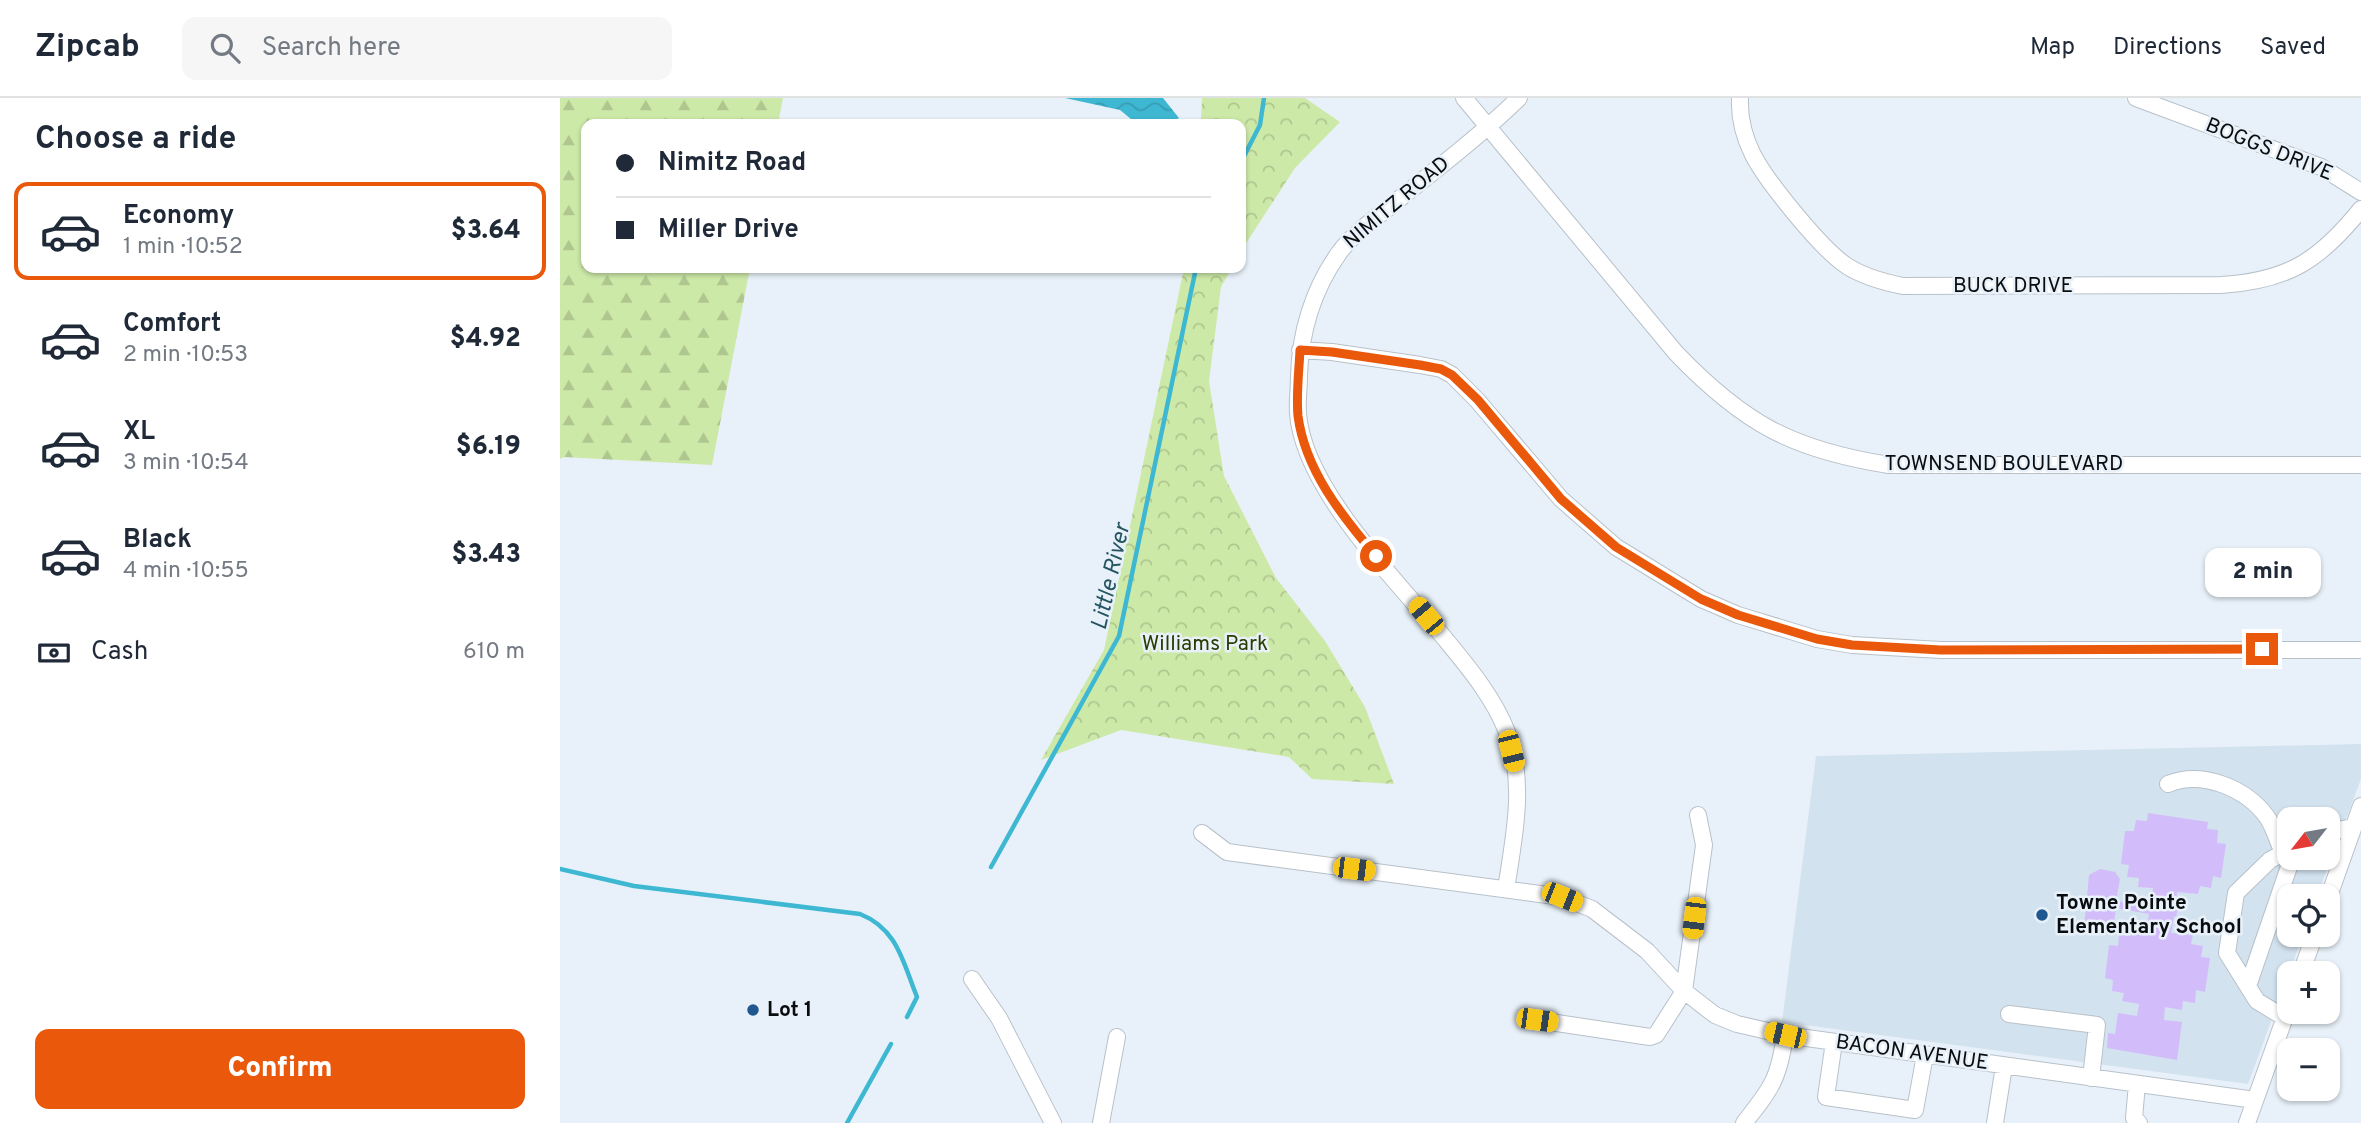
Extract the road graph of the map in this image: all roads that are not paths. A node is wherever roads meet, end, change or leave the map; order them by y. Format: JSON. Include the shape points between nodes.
{"nodes":[{"id":1,"x":1464,"y":98,"type":"edge"},
{"id":2,"x":1519,"y":98,"type":"edge"},
{"id":3,"x":1740,"y":98,"type":"edge"},
{"id":4,"x":2136,"y":98,"type":"edge"},
{"id":5,"x":1488,"y":127,"type":"junction"},
{"id":6,"x":2361,"y":192,"type":"edge"},
{"id":7,"x":2361,"y":209,"type":"edge"},
{"id":8,"x":1300,"y":350,"type":"junction"},
{"id":9,"x":2361,"y":465,"type":"edge"},
{"id":10,"x":2361,"y":650,"type":"edge"},
{"id":11,"x":2168,"y":784,"type":"dead end"},
{"id":12,"x":2361,"y":806,"type":"edge"},
{"id":13,"x":1698,"y":815,"type":"dead end"},
{"id":14,"x":2353,"y":827,"type":"junction"},
{"id":15,"x":2340,"y":830,"type":"edge"},
{"id":16,"x":1202,"y":834,"type":"dead end"},
{"id":17,"x":2277,"y":835,"type":"edge"},
{"id":18,"x":2277,"y":858,"type":"edge"},
{"id":19,"x":2283,"y":870,"type":"edge"},
{"id":20,"x":2333,"y":884,"type":"edge"},
{"id":21,"x":1506,"y":889,"type":"junction"},
{"id":22,"x":972,"y":978,"type":"dead end"},
{"id":23,"x":2248,"y":986,"type":"junction"},
{"id":24,"x":1684,"y":991,"type":"junction"},
{"id":25,"x":2277,"y":1008,"type":"edge"},
{"id":26,"x":2009,"y":1014,"type":"dead end"},
{"id":27,"x":1537,"y":1020,"type":"dead end"},
{"id":28,"x":2283,"y":1024,"type":"edge"},
{"id":29,"x":1785,"y":1035,"type":"junction"},
{"id":30,"x":1117,"y":1037,"type":"dead end"},
{"id":31,"x":1834,"y":1042,"type":"junction"},
{"id":32,"x":1925,"y":1055,"type":"junction"},
{"id":33,"x":2004,"y":1066,"type":"junction"},
{"id":34,"x":2091,"y":1077,"type":"junction"},
{"id":35,"x":2137,"y":1084,"type":"junction"},
{"id":36,"x":2255,"y":1100,"type":"junction"},
{"id":37,"x":1053,"y":1123,"type":"edge"},
{"id":38,"x":1101,"y":1123,"type":"edge"},
{"id":39,"x":1744,"y":1123,"type":"edge"},
{"id":40,"x":1995,"y":1123,"type":"edge"},
{"id":41,"x":2139,"y":1123,"type":"edge"},
{"id":42,"x":2247,"y":1123,"type":"edge"}],
"edges":[{"from":1,"to":5,"type":"street","name":"TOWNSEND BOULEVARD"},
{"from":2,"to":5,"type":"street","name":"NIMITZ ROAD"},
{"from":3,"to":7,"type":"street","name":"BUCK DRIVE","via":[[1741,119],[1754,156],[1820,242],[1864,275],[1903,286],[2259,281],[2295,269],[2319,254]]},
{"from":4,"to":6,"type":"street","name":"BOGGS DRIVE","via":[[2320,167]]},
{"from":5,"to":8,"type":"street","name":"NIMITZ ROAD","via":[[1340,251],[1315,293]]},
{"from":5,"to":9,"type":"street","name":"TOWNSEND BOULEVARD","via":[[1705,384],[1741,413],[1817,450],[1889,465]]},
{"from":8,"to":10,"type":"street","via":[[1420,365],[1452,375],[1561,499],[1616,547],[1701,599],[1817,639],[1941,650]]},
{"from":8,"to":21,"type":"street","name":"NIMITZ ROAD","via":[[1298,415],[1327,493],[1476,676],[1507,732],[1518,805]]},
{"from":11,"to":17,"type":"street","via":[[2181,779],[2215,781],[2241,792],[2267,817]]},
{"from":12,"to":14,"type":"street"},
{"from":13,"to":24,"type":"street","via":[[1704,845]]},
{"from":14,"to":15,"type":"street"},
{"from":14,"to":20,"type":"street"},
{"from":16,"to":21,"type":"street","name":"BACON AVENUE","via":[[1227,852]]},
{"from":18,"to":23,"type":"street","via":[[2236,892],[2227,953]]},
{"from":19,"to":23,"type":"street"},
{"from":21,"to":24,"type":"street","name":"BACON AVENUE","via":[[1562,897],[1592,909],[1647,951]]},
{"from":22,"to":37,"type":"street","via":[[999,1018]]},
{"from":23,"to":25,"type":"street","via":[[2257,1001]]},
{"from":24,"to":27,"type":"street","via":[[1656,1035],[1650,1037]]},
{"from":24,"to":29,"type":"street","name":"BACON AVENUE","via":[[1715,1015]]},
{"from":26,"to":34,"type":"street","via":[[2097,1025]]},
{"from":28,"to":36,"type":"street"},
{"from":29,"to":31,"type":"street","name":"BACON AVENUE"},
{"from":29,"to":39,"type":"street","via":[[1773,1085]]},
{"from":30,"to":38,"type":"street"},
{"from":31,"to":32,"type":"street","name":"BACON AVENUE"},
{"from":31,"to":32,"type":"street","via":[[1826,1097],[1916,1110]]},
{"from":32,"to":33,"type":"street","name":"BACON AVENUE"},
{"from":33,"to":34,"type":"street","name":"BACON AVENUE"},
{"from":33,"to":40,"type":"street"},
{"from":34,"to":35,"type":"street","name":"BACON AVENUE"},
{"from":35,"to":36,"type":"street","name":"BACON AVENUE"},
{"from":35,"to":41,"type":"street","via":[[2134,1118]]},
{"from":36,"to":42,"type":"street"}]}
